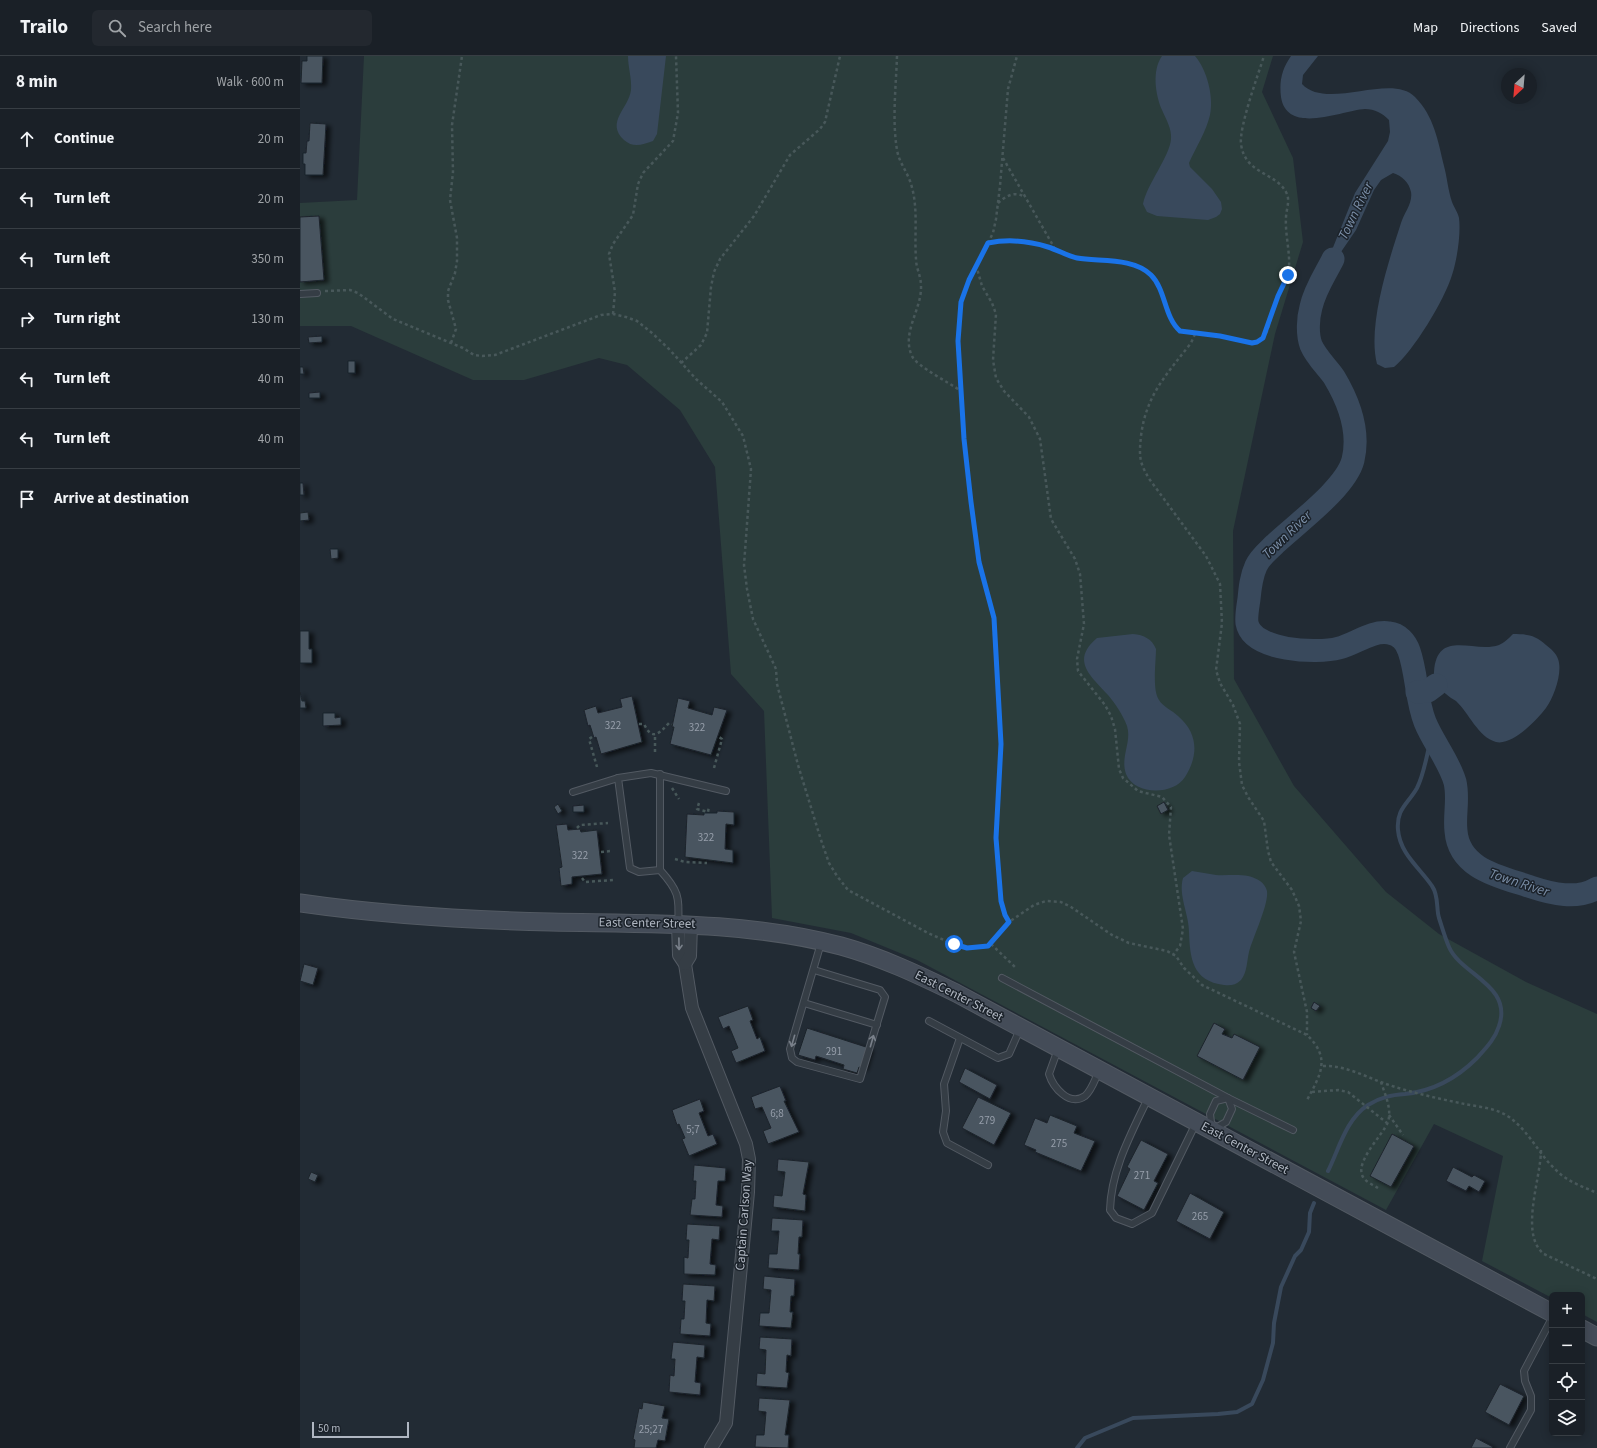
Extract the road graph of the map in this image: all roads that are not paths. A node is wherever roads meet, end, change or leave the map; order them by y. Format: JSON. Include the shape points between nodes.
{"nodes":[{"id":1,"x":317,"y":292,"type":"road end"},
{"id":2,"x":300,"y":294,"type":"edge"},
{"id":3,"x":660,"y":774,"type":"junction"},
{"id":4,"x":618,"y":778,"type":"junction"},
{"id":5,"x":573,"y":792,"type":"dead end"},
{"id":6,"x":726,"y":792,"type":"dead end"},
{"id":7,"x":660,"y":870,"type":"junction"},
{"id":8,"x":300,"y":903,"type":"edge"},
{"id":9,"x":685,"y":924,"type":"junction"},
{"id":10,"x":822,"y":942,"type":"junction"},
{"id":11,"x":814,"y":970,"type":"junction"},
{"id":12,"x":1002,"y":978,"type":"dead end"},
{"id":13,"x":804,"y":1003,"type":"junction"},
{"id":14,"x":929,"y":1021,"type":"dead end"},
{"id":15,"x":877,"y":1025,"type":"junction"},
{"id":16,"x":1021,"y":1027,"type":"junction"},
{"id":17,"x":960,"y":1038,"type":"junction"},
{"id":18,"x":1059,"y":1048,"type":"junction"},
{"id":19,"x":1099,"y":1069,"type":"junction"},
{"id":20,"x":1149,"y":1096,"type":"junction"},
{"id":21,"x":1228,"y":1098,"type":"junction"},
{"id":22,"x":1196,"y":1122,"type":"junction"},
{"id":23,"x":1212,"y":1130,"type":"junction"},
{"id":24,"x":1293,"y":1130,"type":"dead end"},
{"id":25,"x":988,"y":1165,"type":"dead end"},
{"id":26,"x":1549,"y":1311,"type":"edge"},
{"id":27,"x":1549,"y":1324,"type":"edge"},
{"id":28,"x":1585,"y":1331,"type":"edge"},
{"id":29,"x":1597,"y":1338,"type":"edge"},
{"id":30,"x":712,"y":1448,"type":"edge"},
{"id":31,"x":1510,"y":1448,"type":"edge"}],
"edges":[{"from":1,"to":2,"type":"lane"},
{"from":3,"to":4,"type":"lane","via":[[643,773]]},
{"from":3,"to":6,"type":"lane"},
{"from":3,"to":7,"type":"lane"},
{"from":4,"to":5,"type":"lane"},
{"from":4,"to":7,"type":"lane","via":[[630,868],[638,872]]},
{"from":7,"to":9,"type":"lane","via":[[678,896]]},
{"from":8,"to":9,"type":"main road","name":"East Center Street","via":[[383,913],[484,920]]},
{"from":9,"to":10,"type":"main road","name":"East Center Street","via":[[747,929]]},
{"from":9,"to":30,"type":"street","name":"Captain Carlson Way","via":[[690,956],[684,964],[692,1008],[746,1144],[749,1159],[726,1422]]},
{"from":10,"to":11,"type":"lane"},
{"from":10,"to":16,"type":"main road","name":"East Center Street","via":[[871,955],[931,980]]},
{"from":11,"to":13,"type":"lane"},
{"from":11,"to":15,"type":"lane","via":[[880,990],[885,997]]},
{"from":12,"to":21,"type":"lane"},
{"from":13,"to":15,"type":"lane"},
{"from":13,"to":15,"type":"lane","one_way":true,"via":[[790,1049],[792,1058],[803,1064],[860,1079]]},
{"from":14,"to":17,"type":"lane"},
{"from":16,"to":17,"type":"lane","via":[[1009,1054],[998,1058]]},
{"from":16,"to":18,"type":"main road","name":"East Center Street"},
{"from":17,"to":25,"type":"lane","via":[[944,1084],[946,1111],[943,1132],[947,1143]]},
{"from":18,"to":19,"type":"main road","name":"East Center Street"},
{"from":18,"to":19,"type":"lane","via":[[1049,1074],[1052,1084],[1059,1093],[1074,1098],[1084,1097],[1091,1089]]},
{"from":19,"to":20,"type":"main road","name":"East Center Street"},
{"from":20,"to":22,"type":"main road","name":"East Center Street"},
{"from":20,"to":22,"type":"lane","via":[[1122,1152],[1110,1194],[1110,1210],[1116,1218],[1132,1224],[1152,1213]]},
{"from":21,"to":23,"type":"lane","via":[[1232,1109],[1226,1122]]},
{"from":21,"to":23,"type":"lane","via":[[1216,1101],[1210,1114]]},
{"from":21,"to":24,"type":"lane"},
{"from":22,"to":23,"type":"main road","name":"East Center Street"},
{"from":23,"to":26,"type":"main road","name":"East Center Street"},
{"from":27,"to":31,"type":"lane","via":[[1524,1371],[1532,1410]]},
{"from":28,"to":29,"type":"main road"}]}
